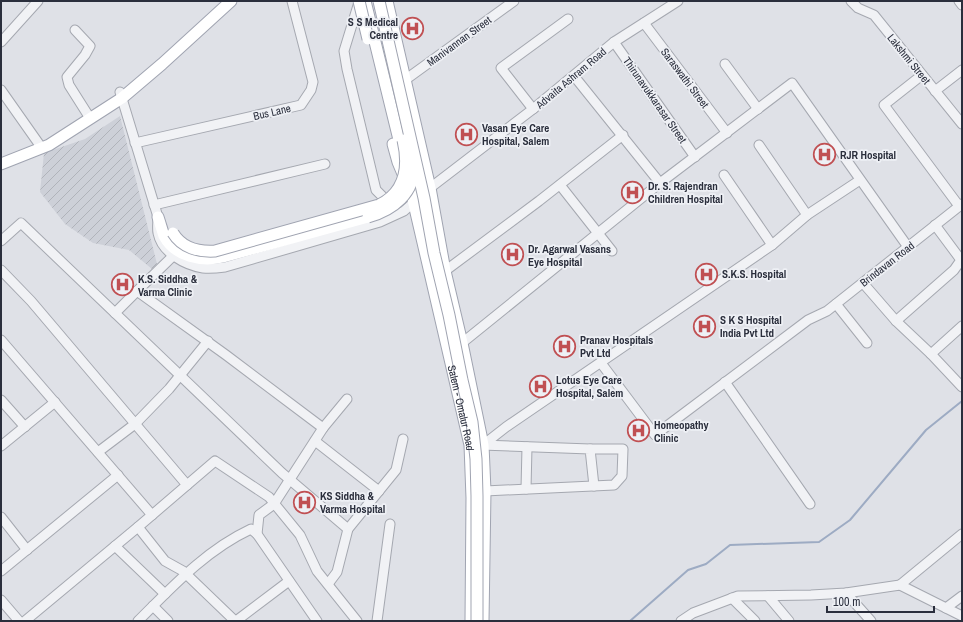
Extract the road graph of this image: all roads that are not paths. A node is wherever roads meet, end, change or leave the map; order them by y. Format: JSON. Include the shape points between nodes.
{"nodes":[{"id":1,"x":38,"y":1,"type":"edge"},
{"id":2,"x":220,"y":1,"type":"edge"},
{"id":3,"x":231,"y":1,"type":"edge"},
{"id":4,"x":292,"y":1,"type":"edge"},
{"id":5,"x":359,"y":1,"type":"edge"},
{"id":6,"x":364,"y":1,"type":"edge"},
{"id":7,"x":371,"y":1,"type":"edge"},
{"id":8,"x":379,"y":1,"type":"edge"},
{"id":9,"x":387,"y":1,"type":"edge"},
{"id":10,"x":514,"y":1,"type":"edge"},
{"id":11,"x":678,"y":1,"type":"edge"},
{"id":12,"x":851,"y":1,"type":"edge"},
{"id":13,"x":959,"y":1,"type":"edge"},
{"id":14,"x":962,"y":5,"type":"edge"},
{"id":15,"x":568,"y":20,"type":"dead end"},
{"id":16,"x":644,"y":23,"type":"junction"},
{"id":17,"x":75,"y":30,"type":"dead end"},
{"id":18,"x":2,"y":37,"type":"edge"},
{"id":19,"x":614,"y":42,"type":"junction"},
{"id":20,"x":725,"y":64,"type":"dead end"},
{"id":21,"x":962,"y":70,"type":"edge"},
{"id":22,"x":922,"y":75,"type":"junction"},
{"id":23,"x":574,"y":76,"type":"junction"},
{"id":24,"x":405,"y":80,"type":"junction"},
{"id":25,"x":1,"y":90,"type":"edge"},
{"id":26,"x":935,"y":91,"type":"junction"},
{"id":27,"x":121,"y":95,"type":"junction"},
{"id":28,"x":533,"y":109,"type":"junction"},
{"id":29,"x":758,"y":109,"type":"junction"},
{"id":30,"x":88,"y":115,"type":"junction"},
{"id":31,"x":962,"y":124,"type":"edge"},
{"id":32,"x":726,"y":133,"type":"junction"},
{"id":33,"x":623,"y":135,"type":"junction"},
{"id":34,"x":135,"y":143,"type":"junction"},
{"id":35,"x":39,"y":144,"type":"junction"},
{"id":36,"x":759,"y":145,"type":"dead end"},
{"id":37,"x":413,"y":152,"type":"junction"},
{"id":38,"x":695,"y":157,"type":"junction"},
{"id":39,"x":1,"y":158,"type":"edge"},
{"id":40,"x":1,"y":164,"type":"edge"},
{"id":41,"x":325,"y":164,"type":"dead end"},
{"id":42,"x":724,"y":174,"type":"dead end"},
{"id":43,"x":860,"y":180,"type":"junction"},
{"id":44,"x":660,"y":183,"type":"junction"},
{"id":45,"x":560,"y":185,"type":"junction"},
{"id":46,"x":430,"y":188,"type":"junction"},
{"id":47,"x":154,"y":205,"type":"junction"},
{"id":48,"x":415,"y":205,"type":"junction"},
{"id":49,"x":961,"y":205,"type":"edge"},
{"id":50,"x":404,"y":211,"type":"junction"},
{"id":51,"x":808,"y":215,"type":"junction"},
{"id":52,"x":158,"y":218,"type":"junction"},
{"id":53,"x":935,"y":225,"type":"junction"},
{"id":54,"x":598,"y":234,"type":"junction"},
{"id":55,"x":169,"y":235,"type":"junction"},
{"id":56,"x":1,"y":241,"type":"edge"},
{"id":57,"x":772,"y":245,"type":"junction"},
{"id":58,"x":908,"y":247,"type":"junction"},
{"id":59,"x":612,"y":251,"type":"dead end"},
{"id":60,"x":173,"y":256,"type":"junction"},
{"id":61,"x":1,"y":270,"type":"edge"},
{"id":62,"x":445,"y":271,"type":"junction"},
{"id":63,"x":863,"y":283,"type":"junction"},
{"id":64,"x":137,"y":291,"type":"junction"},
{"id":65,"x":836,"y":304,"type":"junction"},
{"id":66,"x":115,"y":313,"type":"junction"},
{"id":67,"x":896,"y":321,"type":"junction"},
{"id":68,"x":962,"y":326,"type":"edge"},
{"id":69,"x":1,"y":340,"type":"edge"},
{"id":70,"x":208,"y":341,"type":"junction"},
{"id":71,"x":462,"y":342,"type":"junction"},
{"id":72,"x":867,"y":343,"type":"dead end"},
{"id":73,"x":931,"y":354,"type":"junction"},
{"id":74,"x":601,"y":363,"type":"junction"},
{"id":75,"x":180,"y":375,"type":"junction"},
{"id":76,"x":725,"y":382,"type":"junction"},
{"id":77,"x":962,"y":387,"type":"edge"},
{"id":78,"x":347,"y":399,"type":"dead end"},
{"id":79,"x":1,"y":400,"type":"edge"},
{"id":80,"x":55,"y":402,"type":"junction"},
{"id":81,"x":135,"y":424,"type":"junction"},
{"id":82,"x":25,"y":427,"type":"junction"},
{"id":83,"x":323,"y":428,"type":"junction"},
{"id":84,"x":403,"y":438,"type":"dead end"},
{"id":85,"x":315,"y":441,"type":"junction"},
{"id":86,"x":470,"y":445,"type":"junction"},
{"id":87,"x":482,"y":445,"type":"junction"},
{"id":88,"x":1,"y":446,"type":"edge"},
{"id":89,"x":527,"y":448,"type":"junction"},
{"id":90,"x":590,"y":449,"type":"junction"},
{"id":91,"x":98,"y":452,"type":"junction"},
{"id":92,"x":118,"y":475,"type":"junction"},
{"id":93,"x":290,"y":480,"type":"junction"},
{"id":94,"x":187,"y":485,"type":"junction"},
{"id":95,"x":594,"y":486,"type":"junction"},
{"id":96,"x":526,"y":489,"type":"junction"},
{"id":97,"x":379,"y":491,"type":"junction"},
{"id":98,"x":485,"y":491,"type":"junction"},
{"id":99,"x":274,"y":504,"type":"junction"},
{"id":100,"x":810,"y":504,"type":"dead end"},
{"id":101,"x":152,"y":515,"type":"junction"},
{"id":102,"x":1,"y":517,"type":"edge"},
{"id":103,"x":390,"y":524,"type":"dead end"},
{"id":104,"x":138,"y":527,"type":"junction"},
{"id":105,"x":348,"y":530,"type":"junction"},
{"id":106,"x":257,"y":534,"type":"junction"},
{"id":107,"x":962,"y":534,"type":"edge"},
{"id":108,"x":115,"y":546,"type":"junction"},
{"id":109,"x":27,"y":550,"type":"junction"},
{"id":110,"x":1,"y":571,"type":"edge"},
{"id":111,"x":186,"y":573,"type":"junction"},
{"id":112,"x":289,"y":581,"type":"junction"},
{"id":113,"x":328,"y":584,"type":"junction"},
{"id":114,"x":900,"y":585,"type":"junction"},
{"id":115,"x":165,"y":594,"type":"junction"},
{"id":116,"x":846,"y":594,"type":"junction"},
{"id":117,"x":768,"y":596,"type":"junction"},
{"id":118,"x":962,"y":596,"type":"edge"},
{"id":119,"x":732,"y":598,"type":"junction"},
{"id":120,"x":1,"y":600,"type":"edge"},
{"id":121,"x":153,"y":606,"type":"junction"},
{"id":122,"x":946,"y":608,"type":"junction"},
{"id":123,"x":962,"y":616,"type":"edge"},
{"id":124,"x":353,"y":619,"type":"edge"},
{"id":125,"x":19,"y":621,"type":"edge"},
{"id":126,"x":24,"y":621,"type":"edge"},
{"id":127,"x":138,"y":621,"type":"edge"},
{"id":128,"x":168,"y":621,"type":"edge"},
{"id":129,"x":236,"y":621,"type":"edge"},
{"id":130,"x":317,"y":621,"type":"edge"},
{"id":131,"x":377,"y":621,"type":"edge"},
{"id":132,"x":470,"y":621,"type":"edge"},
{"id":133,"x":477,"y":621,"type":"edge"},
{"id":134,"x":483,"y":621,"type":"edge"},
{"id":135,"x":680,"y":621,"type":"edge"},
{"id":136,"x":755,"y":621,"type":"edge"},
{"id":137,"x":789,"y":621,"type":"edge"},
{"id":138,"x":871,"y":621,"type":"edge"}],
"edges":[{"from":1,"to":18,"type":"street"},
{"from":2,"to":27,"type":"main road","via":[[182,40]]},
{"from":3,"to":27,"type":"main road","via":[[162,64]]},
{"from":4,"to":34,"type":"street","name":"Bus Lane","via":[[313,82],[301,105]]},
{"from":5,"to":48,"type":"main road","bridge":true,"via":[[398,162]]},
{"from":5,"to":50,"type":"street","via":[[344,51],[347,69],[376,190],[390,205]]},
{"from":6,"to":48,"type":"main road"},
{"from":7,"to":55,"type":"main road","bridge":true,"via":[[406,154],[405,172],[397,192],[384,203],[370,209],[215,251],[193,249]]},
{"from":8,"to":37,"type":"main road","bridge":true},
{"from":9,"to":24,"type":"main road"},
{"from":10,"to":24,"type":"street","name":"Manivannan Street"},
{"from":11,"to":16,"type":"street","name":"Advaita Ashram Road"},
{"from":12,"to":22,"type":"street","name":"Lakshmi Street","via":[[858,8],[874,15]]},
{"from":13,"to":14,"type":"street"},
{"from":15,"to":28,"type":"street","via":[[501,68]]},
{"from":16,"to":19,"type":"street","name":"Advaita Ashram Road"},
{"from":16,"to":32,"type":"street","name":"Saraswathi Street"},
{"from":17,"to":30,"type":"street","via":[[90,46],[67,78]]},
{"from":19,"to":23,"type":"street","name":"Advaita Ashram Road"},
{"from":19,"to":38,"type":"street","name":"Thirunavukkarasar Street"},
{"from":20,"to":29,"type":"street"},
{"from":21,"to":26,"type":"street"},
{"from":22,"to":26,"type":"street","name":"Lakshmi Street"},
{"from":22,"to":49,"type":"street","via":[[884,105]]},
{"from":23,"to":28,"type":"street","name":"Advaita Ashram Road"},
{"from":23,"to":33,"type":"street"},
{"from":24,"to":46,"type":"main road"},
{"from":25,"to":35,"type":"street"},
{"from":26,"to":31,"type":"street","name":"Lakshmi Street"},
{"from":27,"to":30,"type":"main road"},
{"from":27,"to":34,"type":"street"},
{"from":27,"to":40,"type":"main road","via":[[49,145]]},
{"from":28,"to":46,"type":"street","name":"Advaita Ashram Road"},
{"from":29,"to":32,"type":"street"},
{"from":29,"to":43,"type":"street","via":[[792,83]]},
{"from":30,"to":35,"type":"main road","via":[[57,136]]},
{"from":32,"to":38,"type":"street"},
{"from":33,"to":44,"type":"street"},
{"from":33,"to":45,"type":"street"},
{"from":34,"to":47,"type":"street"},
{"from":35,"to":39,"type":"main road"},
{"from":36,"to":51,"type":"street"},
{"from":37,"to":55,"type":"main road","bridge":true,"via":[[413,174],[407,191],[395,205],[380,214],[214,259],[200,259],[187,255],[174,247]]},
{"from":37,"to":133,"type":"main road","bridge":true,"via":[[472,422],[477,496]]},
{"from":38,"to":44,"type":"street"},
{"from":41,"to":47,"type":"street"},
{"from":42,"to":57,"type":"street"},
{"from":43,"to":51,"type":"street"},
{"from":43,"to":58,"type":"street"},
{"from":44,"to":54,"type":"street"},
{"from":45,"to":54,"type":"street"},
{"from":45,"to":62,"type":"street"},
{"from":46,"to":48,"type":"street","name":"Advaita Ashram Road"},
{"from":46,"to":62,"type":"main road"},
{"from":47,"to":52,"type":"street"},
{"from":48,"to":50,"type":"street"},
{"from":48,"to":86,"type":"main road","name":"Salem - Omalur Road"},
{"from":49,"to":53,"type":"street","name":"Brindavan Road"},
{"from":50,"to":60,"type":"street","via":[[380,222],[225,267],[205,269],[189,265]]},
{"from":51,"to":57,"type":"street"},
{"from":52,"to":55,"type":"main road","via":[[168,226]]},
{"from":52,"to":60,"type":"street","via":[[158,233],[162,245]]},
{"from":53,"to":58,"type":"street","name":"Brindavan Road"},
{"from":53,"to":67,"type":"street","via":[[961,260],[954,270]]},
{"from":54,"to":59,"type":"street"},
{"from":54,"to":71,"type":"street"},
{"from":56,"to":66,"type":"street","via":[[21,223]]},
{"from":57,"to":74,"type":"street"},
{"from":58,"to":63,"type":"street","name":"Brindavan Road"},
{"from":60,"to":64,"type":"street"},
{"from":61,"to":81,"type":"street","via":[[31,301]]},
{"from":62,"to":71,"type":"main road"},
{"from":63,"to":65,"type":"street","name":"Brindavan Road"},
{"from":63,"to":67,"type":"street"},
{"from":64,"to":66,"type":"street"},
{"from":64,"to":70,"type":"street"},
{"from":65,"to":72,"type":"street"},
{"from":65,"to":76,"type":"street","name":"Brindavan Road","via":[[808,320]]},
{"from":66,"to":75,"type":"street"},
{"from":67,"to":73,"type":"street"},
{"from":68,"to":73,"type":"street"},
{"from":69,"to":80,"type":"street"},
{"from":70,"to":75,"type":"street"},
{"from":70,"to":83,"type":"street"},
{"from":71,"to":87,"type":"main road"},
{"from":73,"to":77,"type":"street"},
{"from":74,"to":76,"type":"street","name":"Brindavan Road","via":[[655,435]]},
{"from":74,"to":87,"type":"street"},
{"from":75,"to":81,"type":"street"},
{"from":75,"to":93,"type":"street"},
{"from":76,"to":100,"type":"street"},
{"from":78,"to":83,"type":"street"},
{"from":79,"to":82,"type":"street"},
{"from":80,"to":82,"type":"street"},
{"from":80,"to":91,"type":"street"},
{"from":81,"to":91,"type":"street"},
{"from":81,"to":94,"type":"street"},
{"from":82,"to":88,"type":"street"},
{"from":83,"to":85,"type":"street"},
{"from":84,"to":97,"type":"street","via":[[396,470]]},
{"from":85,"to":93,"type":"street"},
{"from":85,"to":97,"type":"street"},
{"from":86,"to":87,"type":"street"},
{"from":86,"to":132,"type":"main road","name":"Salem - Omalur Road"},
{"from":87,"to":89,"type":"street"},
{"from":87,"to":98,"type":"main road"},
{"from":89,"to":90,"type":"street"},
{"from":89,"to":96,"type":"street"},
{"from":90,"to":95,"type":"street"},
{"from":90,"to":95,"type":"street","via":[[623,449],[622,476],[614,485]]},
{"from":91,"to":92,"type":"street"},
{"from":92,"to":101,"type":"street"},
{"from":92,"to":109,"type":"street"},
{"from":93,"to":99,"type":"street"},
{"from":93,"to":105,"type":"street"},
{"from":94,"to":99,"type":"street","via":[[215,461],[269,497]]},
{"from":94,"to":101,"type":"street"},
{"from":95,"to":96,"type":"street"},
{"from":96,"to":98,"type":"street"},
{"from":97,"to":105,"type":"street"},
{"from":98,"to":134,"type":"main road"},
{"from":99,"to":106,"type":"street","via":[[259,515]]},
{"from":99,"to":113,"type":"street","via":[[300,534],[317,571]]},
{"from":101,"to":104,"type":"street"},
{"from":102,"to":109,"type":"street"},
{"from":103,"to":131,"type":"street"},
{"from":104,"to":108,"type":"street"},
{"from":104,"to":111,"type":"street","via":[[165,561]]},
{"from":105,"to":113,"type":"street","via":[[337,572]]},
{"from":106,"to":111,"type":"street","via":[[251,530],[237,536]]},
{"from":106,"to":112,"type":"street"},
{"from":107,"to":114,"type":"street"},
{"from":108,"to":115,"type":"street"},
{"from":108,"to":126,"type":"street"},
{"from":109,"to":110,"type":"street"},
{"from":111,"to":115,"type":"street"},
{"from":111,"to":129,"type":"street"},
{"from":112,"to":129,"type":"street"},
{"from":112,"to":130,"type":"street"},
{"from":113,"to":124,"type":"street"},
{"from":114,"to":116,"type":"street"},
{"from":114,"to":122,"type":"street"},
{"from":115,"to":121,"type":"street"},
{"from":116,"to":117,"type":"street"},
{"from":116,"to":138,"type":"street"},
{"from":117,"to":119,"type":"street"},
{"from":117,"to":137,"type":"street"},
{"from":118,"to":122,"type":"street"},
{"from":119,"to":135,"type":"street","via":[[692,613]]},
{"from":119,"to":136,"type":"street"},
{"from":120,"to":125,"type":"street"},
{"from":121,"to":127,"type":"street"},
{"from":121,"to":128,"type":"street"},
{"from":122,"to":123,"type":"street"}]}
